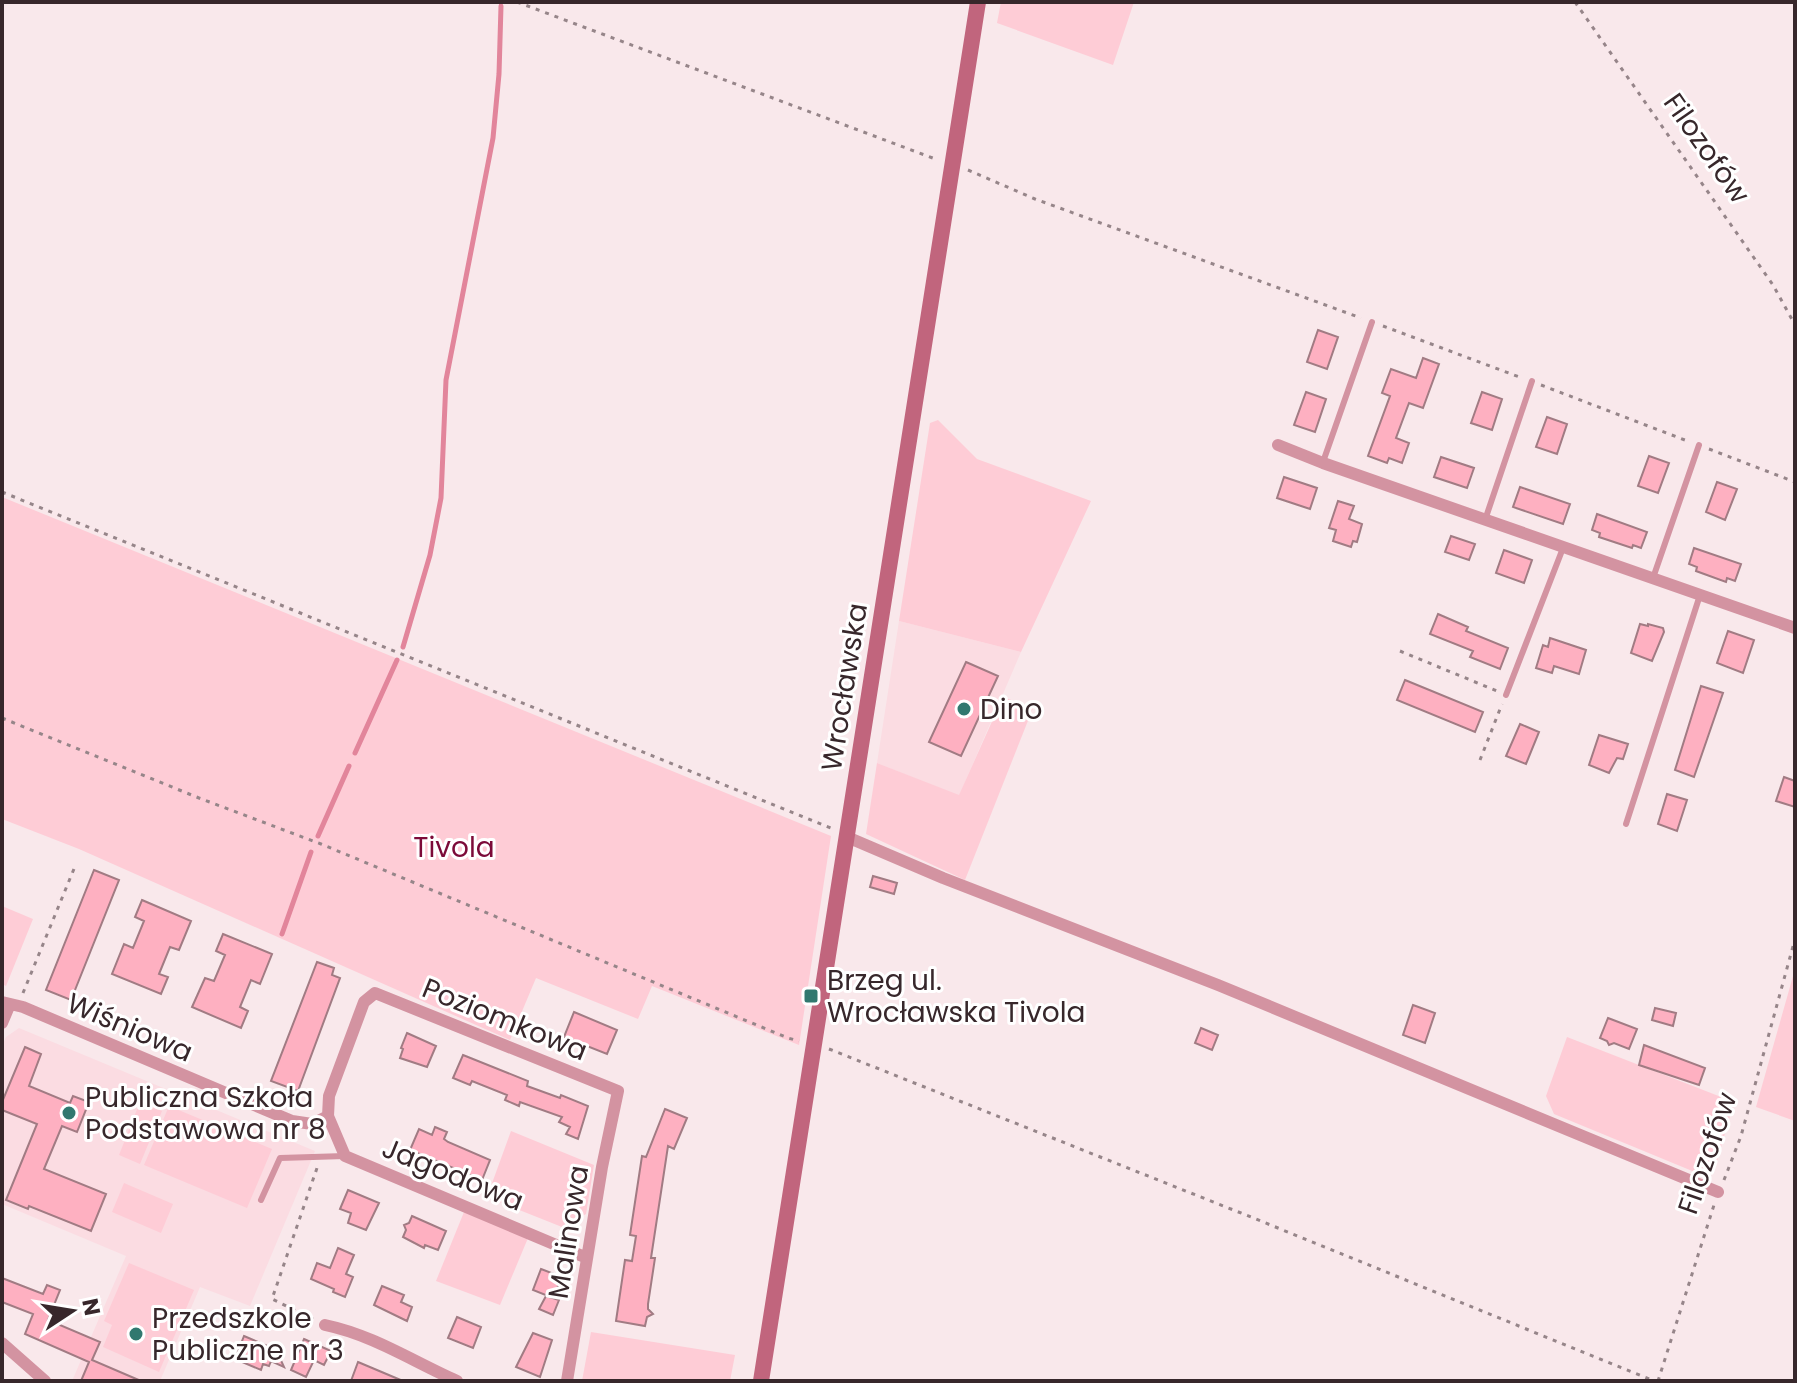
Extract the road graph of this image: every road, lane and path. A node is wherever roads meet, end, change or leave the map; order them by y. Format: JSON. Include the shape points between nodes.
{"nodes":[{"id":1,"x":517,"y":2,"type":"edge"},
{"id":2,"x":978,"y":2,"type":"edge"},
{"id":3,"x":1575,"y":2,"type":"edge"},
{"id":4,"x":953,"y":165,"type":"junction"},
{"id":5,"x":1372,"y":322,"type":"junction"},
{"id":6,"x":1795,"y":325,"type":"edge"},
{"id":7,"x":1532,"y":381,"type":"junction"},
{"id":8,"x":1278,"y":445,"type":"dead end"},
{"id":9,"x":1699,"y":445,"type":"junction"},
{"id":10,"x":1323,"y":463,"type":"junction"},
{"id":11,"x":1795,"y":482,"type":"edge"},
{"id":12,"x":2,"y":492,"type":"edge"},
{"id":13,"x":1485,"y":520,"type":"junction"},
{"id":14,"x":1563,"y":548,"type":"junction"},
{"id":15,"x":1653,"y":579,"type":"junction"},
{"id":16,"x":1700,"y":595,"type":"junction"},
{"id":17,"x":1795,"y":628,"type":"edge"},
{"id":18,"x":1400,"y":651,"type":"dead end"},
{"id":19,"x":1506,"y":695,"type":"junction"},
{"id":20,"x":2,"y":718,"type":"edge"},
{"id":21,"x":1480,"y":760,"type":"dead end"},
{"id":22,"x":1626,"y":824,"type":"dead end"},
{"id":23,"x":847,"y":837,"type":"junction"},
{"id":24,"x":76,"y":864,"type":"dead end"},
{"id":25,"x":1795,"y":939,"type":"edge"},
{"id":26,"x":9,"y":999,"type":"edge"},
{"id":27,"x":2,"y":1023,"type":"edge"},
{"id":28,"x":815,"y":1044,"type":"junction"},
{"id":29,"x":618,"y":1091,"type":"joint"},
{"id":30,"x":328,"y":1116,"type":"junction"},
{"id":31,"x":319,"y":1156,"type":"junction"},
{"id":32,"x":345,"y":1156,"type":"junction"},
{"id":33,"x":1718,"y":1192,"type":"junction"},
{"id":34,"x":261,"y":1200,"type":"dead end"},
{"id":35,"x":587,"y":1258,"type":"junction"},
{"id":36,"x":325,"y":1325,"type":"joint"},
{"id":37,"x":2,"y":1343,"type":"edge"},
{"id":38,"x":45,"y":1381,"type":"edge"},
{"id":39,"x":457,"y":1381,"type":"edge"},
{"id":40,"x":567,"y":1381,"type":"edge"},
{"id":41,"x":761,"y":1381,"type":"edge"},
{"id":42,"x":1656,"y":1381,"type":"edge"}],
"edges":[{"from":1,"to":4,"type":"path"},
{"from":2,"to":4,"type":"street","name":"Wrocławska"},
{"from":3,"to":6,"type":"path","name":"Filozofów","via":[[1773,285]]},
{"from":4,"to":5,"type":"path"},
{"from":4,"to":23,"type":"street","name":"Wrocławska"},
{"from":5,"to":7,"type":"path"},
{"from":5,"to":10,"type":"lane"},
{"from":7,"to":9,"type":"path"},
{"from":7,"to":13,"type":"lane"},
{"from":8,"to":10,"type":"street"},
{"from":9,"to":11,"type":"path"},
{"from":9,"to":15,"type":"lane"},
{"from":10,"to":13,"type":"street"},
{"from":12,"to":23,"type":"path"},
{"from":13,"to":14,"type":"street"},
{"from":14,"to":15,"type":"street"},
{"from":14,"to":19,"type":"lane"},
{"from":15,"to":16,"type":"street"},
{"from":16,"to":17,"type":"street"},
{"from":16,"to":22,"type":"lane"},
{"from":18,"to":19,"type":"path"},
{"from":19,"to":21,"type":"path"},
{"from":20,"to":28,"type":"path","via":[[788,1038]]},
{"from":23,"to":28,"type":"street","name":"Wrocławska"},
{"from":23,"to":33,"type":"street"},
{"from":24,"to":26,"type":"path","via":[[24,993]]},
{"from":25,"to":33,"type":"path","name":"Filozofów","via":[[1741,1136]]},
{"from":26,"to":27,"type":"street"},
{"from":26,"to":30,"type":"street","name":"Wiśniowa","via":[[292,1121],[312,1124]]},
{"from":28,"to":41,"type":"street","name":"Wrocławska"},
{"from":28,"to":42,"type":"path"},
{"from":29,"to":30,"type":"street","name":"Poziomkowa","via":[[375,993],[364,1002],[329,1096]]},
{"from":29,"to":35,"type":"street","name":"Malinowa"},
{"from":30,"to":32,"type":"street"},
{"from":31,"to":32,"type":"lane"},
{"from":31,"to":34,"type":"lane","via":[[280,1158]]},
{"from":31,"to":36,"type":"path","via":[[272,1299]]},
{"from":32,"to":35,"type":"street","name":"Jagodowa"},
{"from":33,"to":42,"type":"path","name":"Filozofów"},
{"from":35,"to":40,"type":"street","name":"Malinowa"},
{"from":36,"to":39,"type":"street","via":[[396,1349]]},
{"from":37,"to":38,"type":"street"}]}
